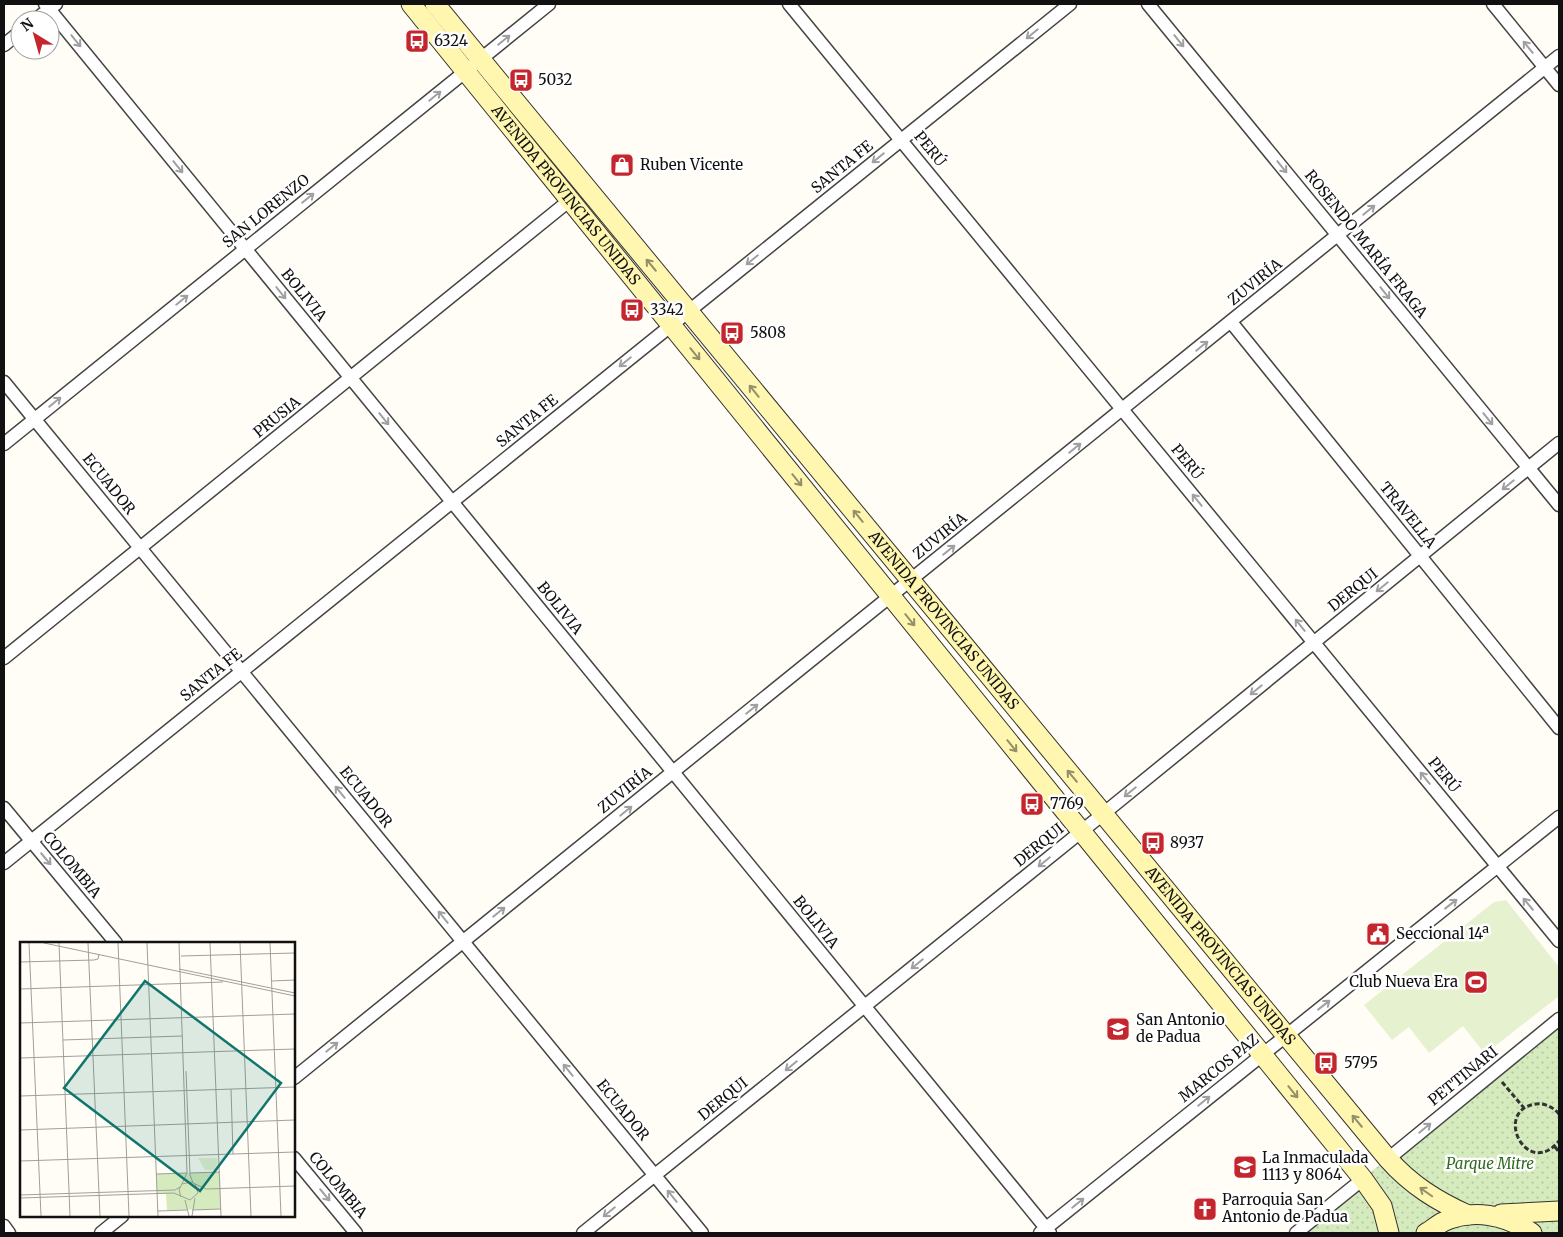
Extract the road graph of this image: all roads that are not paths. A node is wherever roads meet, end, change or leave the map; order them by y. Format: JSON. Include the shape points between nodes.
{"nodes":[{"id":1,"x":411,"y":4,"type":"edge"},
{"id":2,"x":435,"y":4,"type":"edge"},
{"id":3,"x":549,"y":4,"type":"edge"},
{"id":4,"x":789,"y":4,"type":"edge"},
{"id":5,"x":1070,"y":4,"type":"edge"},
{"id":6,"x":1148,"y":4,"type":"edge"},
{"id":7,"x":1493,"y":4,"type":"edge"},
{"id":8,"x":50,"y":5,"type":"edge"},
{"id":9,"x":1559,"y":56,"type":"edge"},
{"id":10,"x":481,"y":59,"type":"junction"},
{"id":11,"x":1545,"y":68,"type":"junction"},
{"id":12,"x":466,"y":71,"type":"junction"},
{"id":13,"x":1559,"y":85,"type":"edge"},
{"id":14,"x":901,"y":140,"type":"junction"},
{"id":15,"x":570,"y":200,"type":"junction"},
{"id":16,"x":1338,"y":235,"type":"junction"},
{"id":17,"x":245,"y":249,"type":"junction"},
{"id":18,"x":689,"y":311,"type":"junction"},
{"id":19,"x":1231,"y":322,"type":"junction"},
{"id":20,"x":671,"y":325,"type":"junction"},
{"id":21,"x":351,"y":378,"type":"junction"},
{"id":22,"x":4,"y":382,"type":"edge"},
{"id":23,"x":1122,"y":410,"type":"junction"},
{"id":24,"x":34,"y":419,"type":"junction"},
{"id":25,"x":1559,"y":443,"type":"edge"},
{"id":26,"x":4,"y":444,"type":"edge"},
{"id":27,"x":1529,"y":468,"type":"junction"},
{"id":28,"x":452,"y":502,"type":"junction"},
{"id":29,"x":1559,"y":505,"type":"edge"},
{"id":30,"x":140,"y":548,"type":"junction"},
{"id":31,"x":1420,"y":556,"type":"junction"},
{"id":32,"x":911,"y":581,"type":"junction"},
{"id":33,"x":891,"y":596,"type":"junction"},
{"id":34,"x":1314,"y":643,"type":"junction"},
{"id":35,"x":4,"y":658,"type":"edge"},
{"id":36,"x":241,"y":671,"type":"junction"},
{"id":37,"x":1559,"y":728,"type":"edge"},
{"id":38,"x":673,"y":772,"type":"junction"},
{"id":39,"x":4,"y":808,"type":"edge"},
{"id":40,"x":1103,"y":814,"type":"junction"},
{"id":41,"x":1559,"y":817,"type":"edge"},
{"id":42,"x":1082,"y":832,"type":"junction"},
{"id":43,"x":31,"y":841,"type":"junction"},
{"id":44,"x":4,"y":863,"type":"edge"},
{"id":45,"x":1498,"y":867,"type":"junction"},
{"id":46,"x":115,"y":942,"type":"edge"},
{"id":47,"x":463,"y":942,"type":"junction"},
{"id":48,"x":1559,"y":942,"type":"edge"},
{"id":49,"x":865,"y":1007,"type":"junction"},
{"id":50,"x":1559,"y":1019,"type":"edge"},
{"id":51,"x":1285,"y":1035,"type":"junction"},
{"id":52,"x":1262,"y":1054,"type":"junction"},
{"id":53,"x":295,"y":1077,"type":"edge"},
{"id":54,"x":1388,"y":1158,"type":"junction"},
{"id":55,"x":295,"y":1159,"type":"edge"},
{"id":56,"x":655,"y":1175,"type":"junction"},
{"id":57,"x":1363,"y":1179,"type":"junction"},
{"id":58,"x":1559,"y":1212,"type":"edge"},
{"id":59,"x":1468,"y":1215,"type":"junction"},
{"id":60,"x":1492,"y":1215,"type":"junction"},
{"id":61,"x":121,"y":1217,"type":"edge"},
{"id":62,"x":4,"y":1226,"type":"edge"},
{"id":63,"x":1045,"y":1232,"type":"edge"},
{"id":64,"x":9,"y":1233,"type":"edge"},
{"id":65,"x":101,"y":1233,"type":"edge"},
{"id":66,"x":356,"y":1233,"type":"edge"},
{"id":67,"x":583,"y":1233,"type":"edge"},
{"id":68,"x":702,"y":1233,"type":"edge"},
{"id":69,"x":1296,"y":1233,"type":"edge"},
{"id":70,"x":1390,"y":1233,"type":"edge"},
{"id":71,"x":1426,"y":1233,"type":"edge"},
{"id":72,"x":1532,"y":1233,"type":"edge"}],
"edges":[{"from":1,"to":12,"type":"main road","name":"AVENIDA PROVINCIAS UNIDAS"},
{"from":2,"to":10,"type":"main road","name":"AVENIDA PROVINCIAS UNIDAS"},
{"from":10,"to":3,"type":"street","name":"SAN LORENZO","one_way":true},
{"from":4,"to":14,"type":"street","name":"PERÚ"},
{"from":5,"to":14,"type":"street","name":"SANTA FE","one_way":true},
{"from":6,"to":16,"type":"street","name":"ROSENDO MARÍA FRAGA","one_way":true},
{"from":11,"to":7,"type":"street","one_way":true},
{"from":8,"to":17,"type":"street","name":"BOLIVIA","one_way":true},
{"from":9,"to":11,"type":"street","name":"ZUVIRÍA"},
{"from":10,"to":12,"type":"street","name":"SAN LORENZO"},
{"from":18,"to":10,"type":"main road","name":"AVENIDA PROVINCIAS UNIDAS","one_way":true},
{"from":11,"to":13,"type":"street"},
{"from":16,"to":11,"type":"street","name":"ZUVIRÍA","one_way":true},
{"from":12,"to":15,"type":"main road","name":"AVENIDA PROVINCIAS UNIDAS"},
{"from":17,"to":12,"type":"street","name":"SAN LORENZO","one_way":true},
{"from":14,"to":18,"type":"street","name":"SANTA FE","one_way":true},
{"from":14,"to":23,"type":"street","name":"PERÚ"},
{"from":15,"to":20,"type":"main road","name":"AVENIDA PROVINCIAS UNIDAS"},
{"from":15,"to":21,"type":"street","name":"PRUSIA"},
{"from":16,"to":19,"type":"street","name":"ZUVIRÍA"},
{"from":16,"to":27,"type":"street","name":"ROSENDO MARÍA FRAGA","one_way":true},
{"from":17,"to":21,"type":"street","name":"BOLIVIA","one_way":true},
{"from":24,"to":17,"type":"street","name":"SAN LORENZO","one_way":true},
{"from":18,"to":20,"type":"street","name":"SANTA FE"},
{"from":32,"to":18,"type":"main road","name":"AVENIDA PROVINCIAS UNIDAS","one_way":true},
{"from":23,"to":19,"type":"street","name":"ZUVIRÍA","one_way":true},
{"from":19,"to":31,"type":"street","name":"TRAVELLA"},
{"from":20,"to":28,"type":"street","name":"SANTA FE","one_way":true},
{"from":20,"to":33,"type":"main road","name":"AVENIDA PROVINCIAS UNIDAS","one_way":true},
{"from":21,"to":28,"type":"street","name":"BOLIVIA","one_way":true},
{"from":21,"to":30,"type":"street","name":"PRUSIA"},
{"from":22,"to":24,"type":"street","name":"ECUADOR"},
{"from":32,"to":23,"type":"street","name":"ZUVIRÍA","one_way":true},
{"from":34,"to":23,"type":"street","name":"PERÚ","one_way":true},
{"from":24,"to":26,"type":"street","name":"SAN LORENZO"},
{"from":24,"to":30,"type":"street","name":"ECUADOR"},
{"from":25,"to":27,"type":"street","name":"DERQUI"},
{"from":27,"to":29,"type":"street","name":"ROSENDO MARÍA FRAGA"},
{"from":27,"to":31,"type":"street","name":"DERQUI","one_way":true},
{"from":28,"to":36,"type":"street","name":"SANTA FE"},
{"from":28,"to":38,"type":"street","name":"BOLIVIA"},
{"from":30,"to":35,"type":"street","name":"PRUSIA"},
{"from":30,"to":36,"type":"street","name":"ECUADOR"},
{"from":31,"to":34,"type":"street","name":"DERQUI","one_way":true},
{"from":31,"to":37,"type":"street","name":"TRAVELLA"},
{"from":32,"to":33,"type":"street","name":"ZUVIRÍA"},
{"from":40,"to":32,"type":"main road","name":"AVENIDA PROVINCIAS UNIDAS","one_way":true},
{"from":38,"to":33,"type":"street","name":"ZUVIRÍA","one_way":true},
{"from":33,"to":42,"type":"main road","name":"AVENIDA PROVINCIAS UNIDAS","one_way":true},
{"from":34,"to":40,"type":"street","name":"DERQUI","one_way":true},
{"from":45,"to":34,"type":"street","name":"PERÚ","one_way":true},
{"from":36,"to":43,"type":"street","name":"SANTA FE"},
{"from":47,"to":36,"type":"street","name":"ECUADOR","one_way":true},
{"from":47,"to":38,"type":"street","name":"ZUVIRÍA","one_way":true},
{"from":38,"to":49,"type":"street","name":"BOLIVIA"},
{"from":39,"to":43,"type":"street","name":"COLOMBIA"},
{"from":40,"to":42,"type":"street","name":"DERQUI"},
{"from":40,"to":51,"type":"main road","name":"AVENIDA PROVINCIAS UNIDAS"},
{"from":41,"to":45,"type":"street","name":"MARCOS PAZ"},
{"from":42,"to":49,"type":"street","name":"DERQUI","one_way":true},
{"from":42,"to":52,"type":"main road","name":"AVENIDA PROVINCIAS UNIDAS"},
{"from":43,"to":44,"type":"street","name":"SANTA FE"},
{"from":43,"to":46,"type":"street","name":"COLOMBIA","one_way":true},
{"from":48,"to":45,"type":"street","name":"PERÚ","one_way":true},
{"from":51,"to":45,"type":"street","name":"MARCOS PAZ","one_way":true},
{"from":53,"to":47,"type":"street","name":"ZUVIRÍA","one_way":true},
{"from":56,"to":47,"type":"street","name":"ECUADOR","one_way":true},
{"from":49,"to":56,"type":"street","name":"DERQUI","one_way":true},
{"from":49,"to":63,"type":"street","name":"BOLIVIA"},
{"from":54,"to":50,"type":"street","name":"PETTINARI","one_way":true},
{"from":51,"to":52,"type":"street","name":"MARCOS PAZ"},
{"from":54,"to":51,"type":"main road","name":"AVENIDA PROVINCIAS UNIDAS","one_way":true},
{"from":52,"to":57,"type":"main road","name":"AVENIDA PROVINCIAS UNIDAS","one_way":true},
{"from":63,"to":52,"type":"street","name":"MARCOS PAZ","one_way":true},
{"from":59,"to":54,"type":"main road","name":"AVENIDA PROVINCIAS UNIDAS","one_way":true,"via":[[1439,1202],[1402,1176]]},
{"from":55,"to":66,"type":"street","name":"COLOMBIA","one_way":true},
{"from":56,"to":67,"type":"street","name":"DERQUI","one_way":true},
{"from":68,"to":56,"type":"street","name":"ECUADOR","one_way":true},
{"from":57,"to":69,"type":"street"},
{"from":57,"to":70,"type":"main road","name":"AVENIDA PROVINCIAS UNIDAS","via":[[1382,1206]]},
{"from":58,"to":60,"type":"main road"},
{"from":59,"to":60,"type":"main road"},
{"from":59,"to":71,"type":"main road","via":[[1443,1222]]},
{"from":60,"to":72,"type":"main road","via":[[1518,1223]]},
{"from":61,"to":65,"type":"street"},
{"from":62,"to":64,"type":"street"}]}
